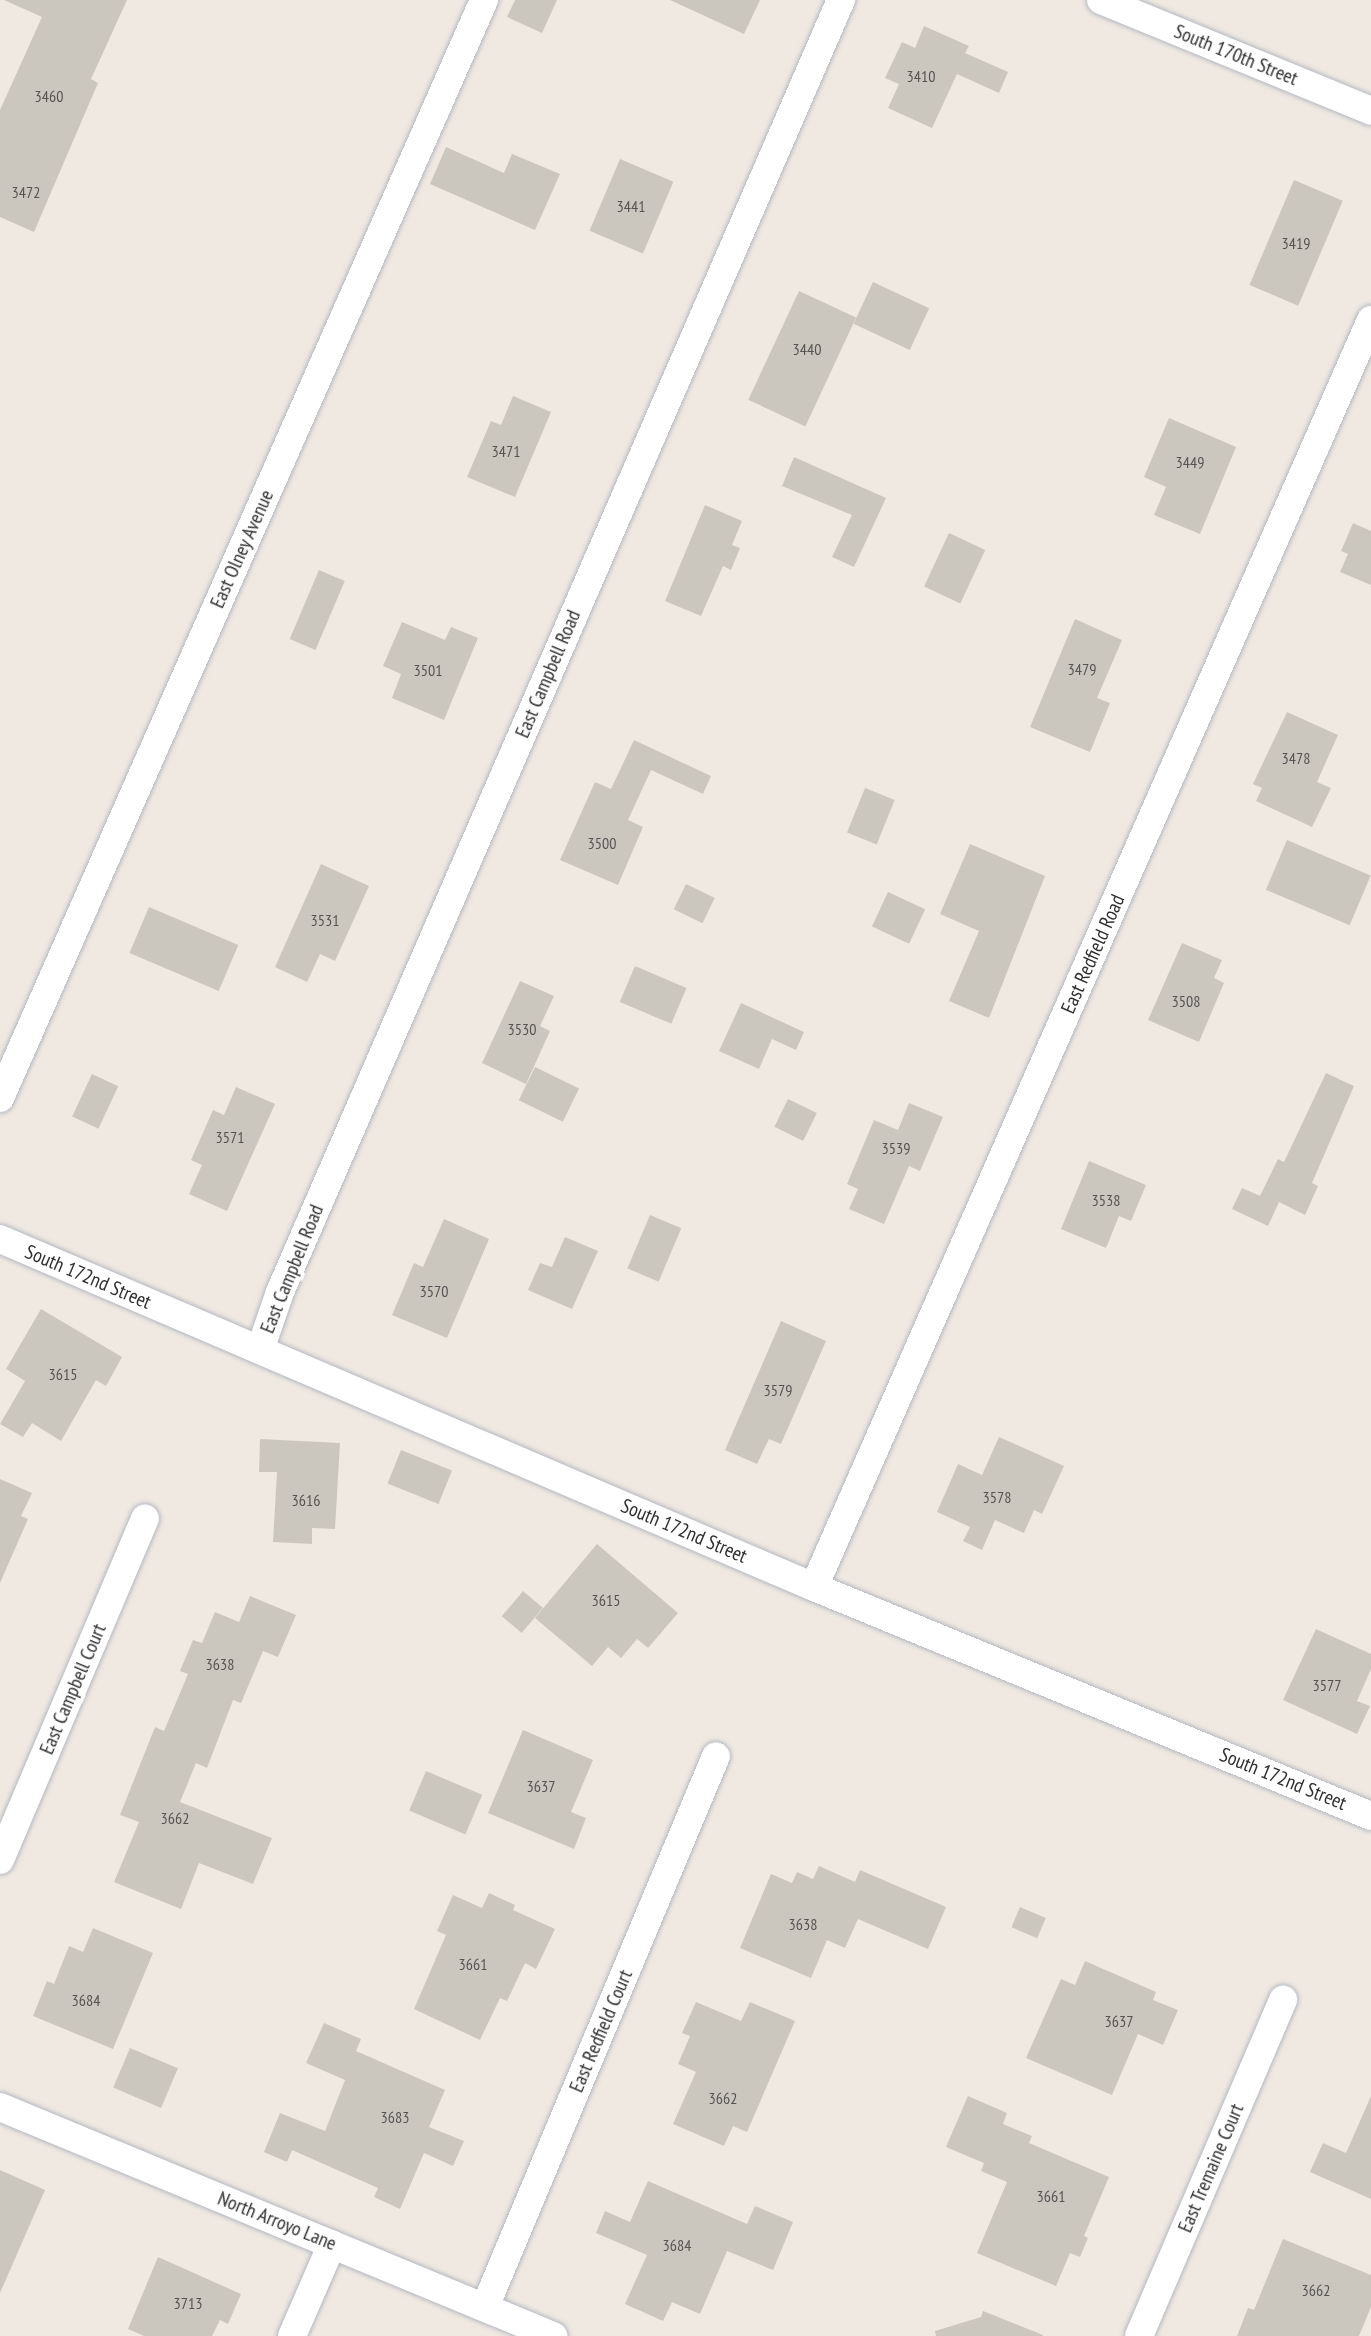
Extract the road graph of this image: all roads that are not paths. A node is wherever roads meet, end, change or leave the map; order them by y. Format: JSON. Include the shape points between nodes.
{"nodes":[{"id":1,"x":484,"y":0,"type":"edge"},
{"id":2,"x":841,"y":0,"type":"edge"},
{"id":3,"x":1101,"y":0,"type":"edge"},
{"id":4,"x":1371,"y":111,"type":"edge"},
{"id":5,"x":1371,"y":320,"type":"edge"},
{"id":6,"x":0,"y":1098,"type":"edge"},
{"id":7,"x":0,"y":1239,"type":"edge"},
{"id":8,"x":260,"y":1350,"type":"junction"},
{"id":9,"x":145,"y":1518,"type":"dead end"},
{"id":10,"x":814,"y":1587,"type":"junction"},
{"id":11,"x":716,"y":1756,"type":"dead end"},
{"id":12,"x":1371,"y":1816,"type":"edge"},
{"id":13,"x":0,"y":1860,"type":"edge"},
{"id":14,"x":1283,"y":2000,"type":"dead end"},
{"id":15,"x":0,"y":2107,"type":"edge"},
{"id":16,"x":332,"y":2244,"type":"junction"},
{"id":17,"x":485,"y":2307,"type":"junction"},
{"id":18,"x":292,"y":2336,"type":"edge"},
{"id":19,"x":553,"y":2336,"type":"edge"},
{"id":20,"x":1139,"y":2336,"type":"edge"}],
"edges":[{"from":1,"to":6,"type":"street","name":"East Olney Avenue"},
{"from":2,"to":8,"type":"street","name":"East Campbell Road","via":[[280,1292]]},
{"from":3,"to":4,"type":"street","name":"South 170th Street"},
{"from":5,"to":10,"type":"street","name":"East Redfield Road"},
{"from":7,"to":8,"type":"street","name":"South 172nd Street"},
{"from":8,"to":10,"type":"street","name":"South 172nd Street"},
{"from":9,"to":13,"type":"street","name":"East Campbell Court"},
{"from":10,"to":12,"type":"street","name":"South 172nd Street"},
{"from":11,"to":17,"type":"street","name":"East Redfield Court"},
{"from":14,"to":20,"type":"street","name":"East Tremaine Court"},
{"from":15,"to":16,"type":"street","name":"North Arroyo Lane"},
{"from":16,"to":17,"type":"street","name":"North Arroyo Lane"},
{"from":16,"to":18,"type":"street"},
{"from":17,"to":19,"type":"street","name":"North Arroyo Lane"}]}
